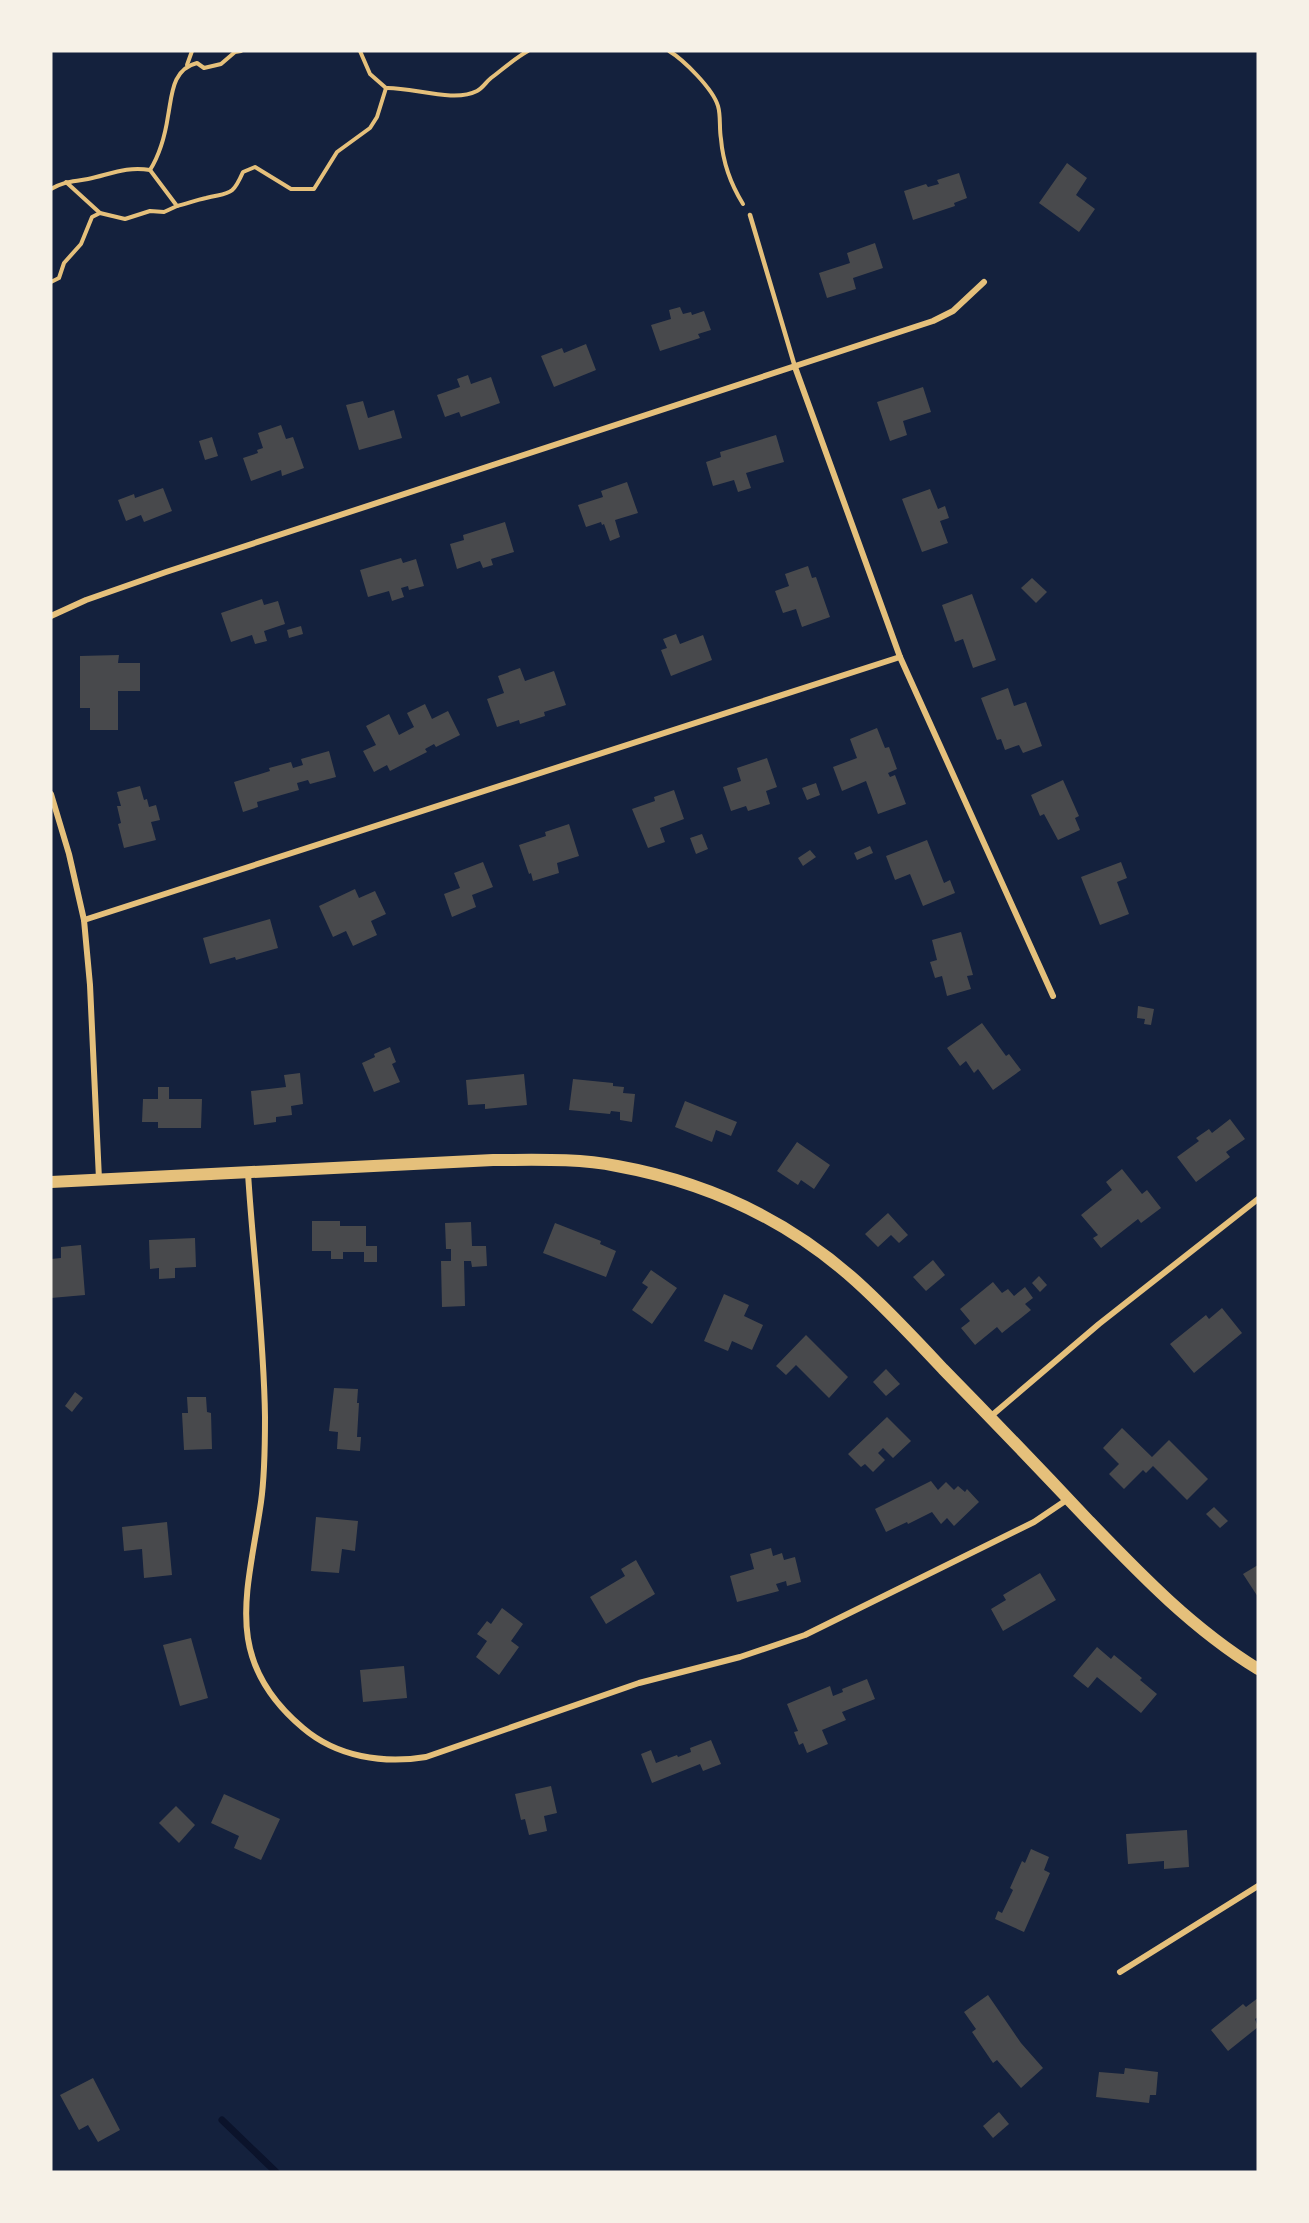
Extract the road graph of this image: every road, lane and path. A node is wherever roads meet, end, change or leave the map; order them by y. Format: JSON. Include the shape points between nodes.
{"nodes":[{"id":1,"x":192,"y":51,"type":"edge"},
{"id":2,"x":241,"y":51,"type":"edge"},
{"id":3,"x":360,"y":51,"type":"edge"},
{"id":4,"x":528,"y":51,"type":"edge"},
{"id":5,"x":669,"y":51,"type":"edge"},
{"id":6,"x":187,"y":65,"type":"junction"},
{"id":7,"x":386,"y":88,"type":"junction"},
{"id":8,"x":150,"y":170,"type":"junction"},
{"id":9,"x":65,"y":181,"type":"junction"},
{"id":10,"x":51,"y":189,"type":"edge"},
{"id":11,"x":177,"y":206,"type":"junction"},
{"id":12,"x":100,"y":213,"type":"junction"},
{"id":13,"x":750,"y":215,"type":"joint"},
{"id":14,"x":51,"y":282,"type":"edge"},
{"id":15,"x":984,"y":282,"type":"dead end"},
{"id":16,"x":795,"y":367,"type":"junction"},
{"id":17,"x":51,"y":616,"type":"edge"},
{"id":18,"x":900,"y":657,"type":"junction"},
{"id":19,"x":51,"y":794,"type":"edge"},
{"id":20,"x":84,"y":920,"type":"junction"},
{"id":21,"x":1053,"y":996,"type":"dead end"},
{"id":22,"x":248,"y":1173,"type":"junction"},
{"id":23,"x":99,"y":1179,"type":"junction"},
{"id":24,"x":51,"y":1182,"type":"edge"},
{"id":25,"x":1258,"y":1199,"type":"edge"},
{"id":26,"x":990,"y":1417,"type":"junction"},
{"id":27,"x":1068,"y":1499,"type":"junction"},
{"id":28,"x":1258,"y":1669,"type":"edge"},
{"id":29,"x":1258,"y":1886,"type":"edge"},
{"id":30,"x":1120,"y":1972,"type":"dead end"}],
"edges":[{"from":1,"to":6,"type":"path"},
{"from":2,"to":6,"type":"path","via":[[221,64],[204,68],[197,63]]},
{"from":3,"to":7,"type":"path","via":[[370,74]]},
{"from":4,"to":7,"type":"path","via":[[479,90],[468,94]]},
{"from":5,"to":13,"type":"path","via":[[712,94],[719,108],[728,177]]},
{"from":6,"to":8,"type":"path","via":[[170,94],[159,156]]},
{"from":7,"to":11,"type":"path","via":[[370,128],[337,152],[314,189],[291,189],[255,167],[243,172],[237,186],[227,195]]},
{"from":8,"to":9,"type":"path","via":[[124,169]]},
{"from":8,"to":11,"type":"path"},
{"from":9,"to":10,"type":"path"},
{"from":9,"to":12,"type":"path"},
{"from":11,"to":12,"type":"path","via":[[125,219]]},
{"from":12,"to":14,"type":"path","via":[[92,218],[59,278]]},
{"from":13,"to":16,"type":"lane"},
{"from":15,"to":16,"type":"street","via":[[940,319]]},
{"from":16,"to":17,"type":"street","via":[[166,572]]},
{"from":16,"to":18,"type":"street"},
{"from":18,"to":20,"type":"street"},
{"from":18,"to":21,"type":"street"},
{"from":19,"to":20,"type":"street"},
{"from":20,"to":23,"type":"street"},
{"from":22,"to":23,"type":"main road"},
{"from":22,"to":26,"type":"main road","via":[[536,1160],[615,1165],[676,1180],[739,1203],[827,1257],[856,1281]]},
{"from":22,"to":27,"type":"street","via":[[265,1415],[264,1472],[247,1585],[246,1626],[256,1667],[277,1703],[307,1732],[344,1751],[385,1760],[426,1757],[639,1683],[774,1647],[806,1635],[1034,1522]]},
{"from":23,"to":24,"type":"main road"},
{"from":25,"to":26,"type":"street","via":[[1099,1324]]},
{"from":26,"to":27,"type":"main road"},
{"from":27,"to":28,"type":"main road","via":[[1172,1605]]},
{"from":29,"to":30,"type":"street"}]}
